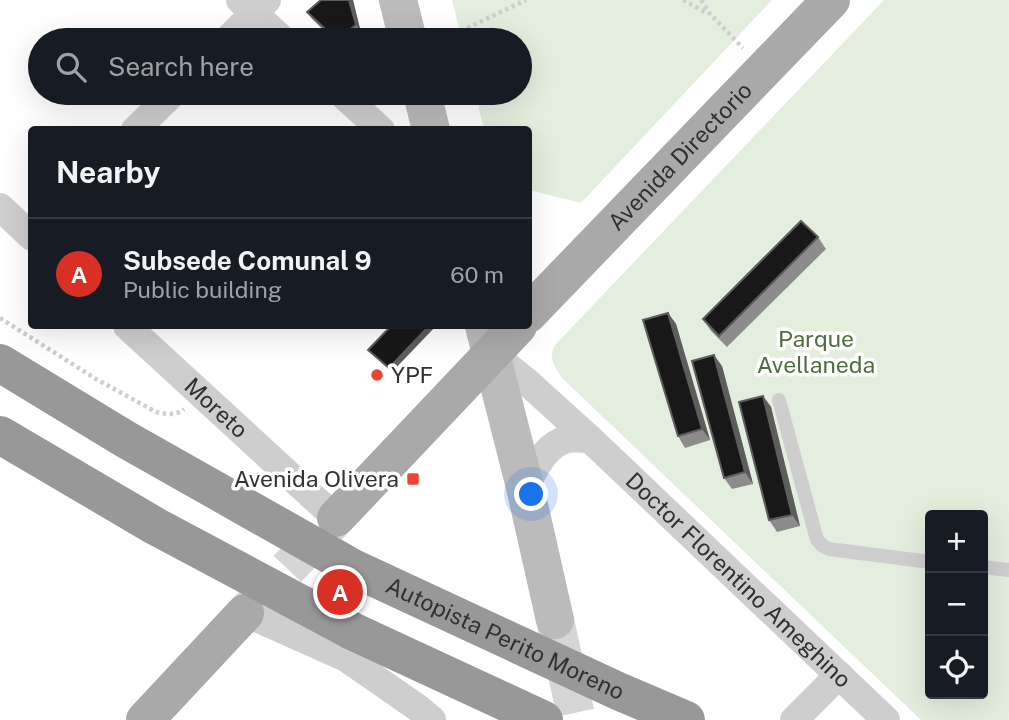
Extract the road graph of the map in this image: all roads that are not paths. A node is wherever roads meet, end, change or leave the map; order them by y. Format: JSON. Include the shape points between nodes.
{"nodes":[{"id":1,"x":398,"y":0,"type":"edge"},
{"id":2,"x":831,"y":0,"type":"edge"},
{"id":3,"x":254,"y":4,"type":"edge"},
{"id":4,"x":236,"y":28,"type":"edge"},
{"id":5,"x":273,"y":28,"type":"edge"},
{"id":6,"x":405,"y":28,"type":"edge"},
{"id":7,"x":161,"y":105,"type":"edge"},
{"id":8,"x":354,"y":105,"type":"edge"},
{"id":9,"x":425,"y":105,"type":"edge"},
{"id":10,"x":139,"y":126,"type":"edge"},
{"id":11,"x":377,"y":126,"type":"edge"},
{"id":12,"x":430,"y":126,"type":"edge"},
{"id":13,"x":0,"y":207,"type":"edge"},
{"id":14,"x":28,"y":231,"type":"edge"},
{"id":15,"x":532,"y":310,"type":"edge"},
{"id":16,"x":130,"y":329,"type":"edge"},
{"id":17,"x":511,"y":329,"type":"edge"},
{"id":18,"x":488,"y":339,"type":"edge"},
{"id":19,"x":0,"y":363,"type":"edge"},
{"id":20,"x":779,"y":400,"type":"dead end"},
{"id":21,"x":0,"y":435,"type":"edge"},
{"id":22,"x":590,"y":439,"type":"junction"},
{"id":23,"x":525,"y":487,"type":"junction"},
{"id":24,"x":336,"y":518,"type":"joint"},
{"id":25,"x":925,"y":561,"type":"edge"},
{"id":26,"x":988,"y":568,"type":"edge"},
{"id":27,"x":1009,"y":570,"type":"edge"},
{"id":28,"x":245,"y":613,"type":"joint"},
{"id":29,"x":555,"y":620,"type":"tunnel mouth"},
{"id":30,"x":839,"y":675,"type":"junction"},
{"id":31,"x":145,"y":720,"type":"edge"},
{"id":32,"x":432,"y":720,"type":"edge"},
{"id":33,"x":544,"y":720,"type":"edge"},
{"id":34,"x":685,"y":720,"type":"edge"},
{"id":35,"x":794,"y":720,"type":"edge"},
{"id":36,"x":886,"y":720,"type":"edge"}],
"edges":[{"from":1,"to":6,"type":"main road"},
{"from":2,"to":15,"type":"main road","name":"Avenida Directorio"},
{"from":3,"to":4,"type":"street"},
{"from":3,"to":5,"type":"street"},
{"from":7,"to":10,"type":"street"},
{"from":8,"to":11,"type":"street"},
{"from":9,"to":12,"type":"main road"},
{"from":13,"to":14,"type":"street"},
{"from":16,"to":24,"type":"street","name":"Moreto"},
{"from":17,"to":18,"type":"main road"},
{"from":18,"to":22,"type":"street","name":"Doctor Florentino Ameghino"},
{"from":18,"to":23,"type":"main road"},
{"from":18,"to":24,"type":"main road"},
{"from":19,"to":34,"type":"highway","name":"Autopista Perito Moreno","bridge":true,"via":[[354,568]]},
{"from":20,"to":25,"type":"lane","via":[[817,540],[829,549]]},
{"from":21,"to":33,"type":"highway","bridge":true,"via":[[155,526],[352,631]]},
{"from":22,"to":23,"type":"street","via":[[554,444]]},
{"from":22,"to":30,"type":"street","name":"Doctor Florentino Ameghino"},
{"from":23,"to":29,"type":"main road"},
{"from":26,"to":27,"type":"lane"},
{"from":28,"to":31,"type":"main road"},
{"from":28,"to":32,"type":"street","via":[[346,658]]},
{"from":30,"to":35,"type":"street"},
{"from":30,"to":36,"type":"street","name":"Doctor Florentino Ameghino"}]}
